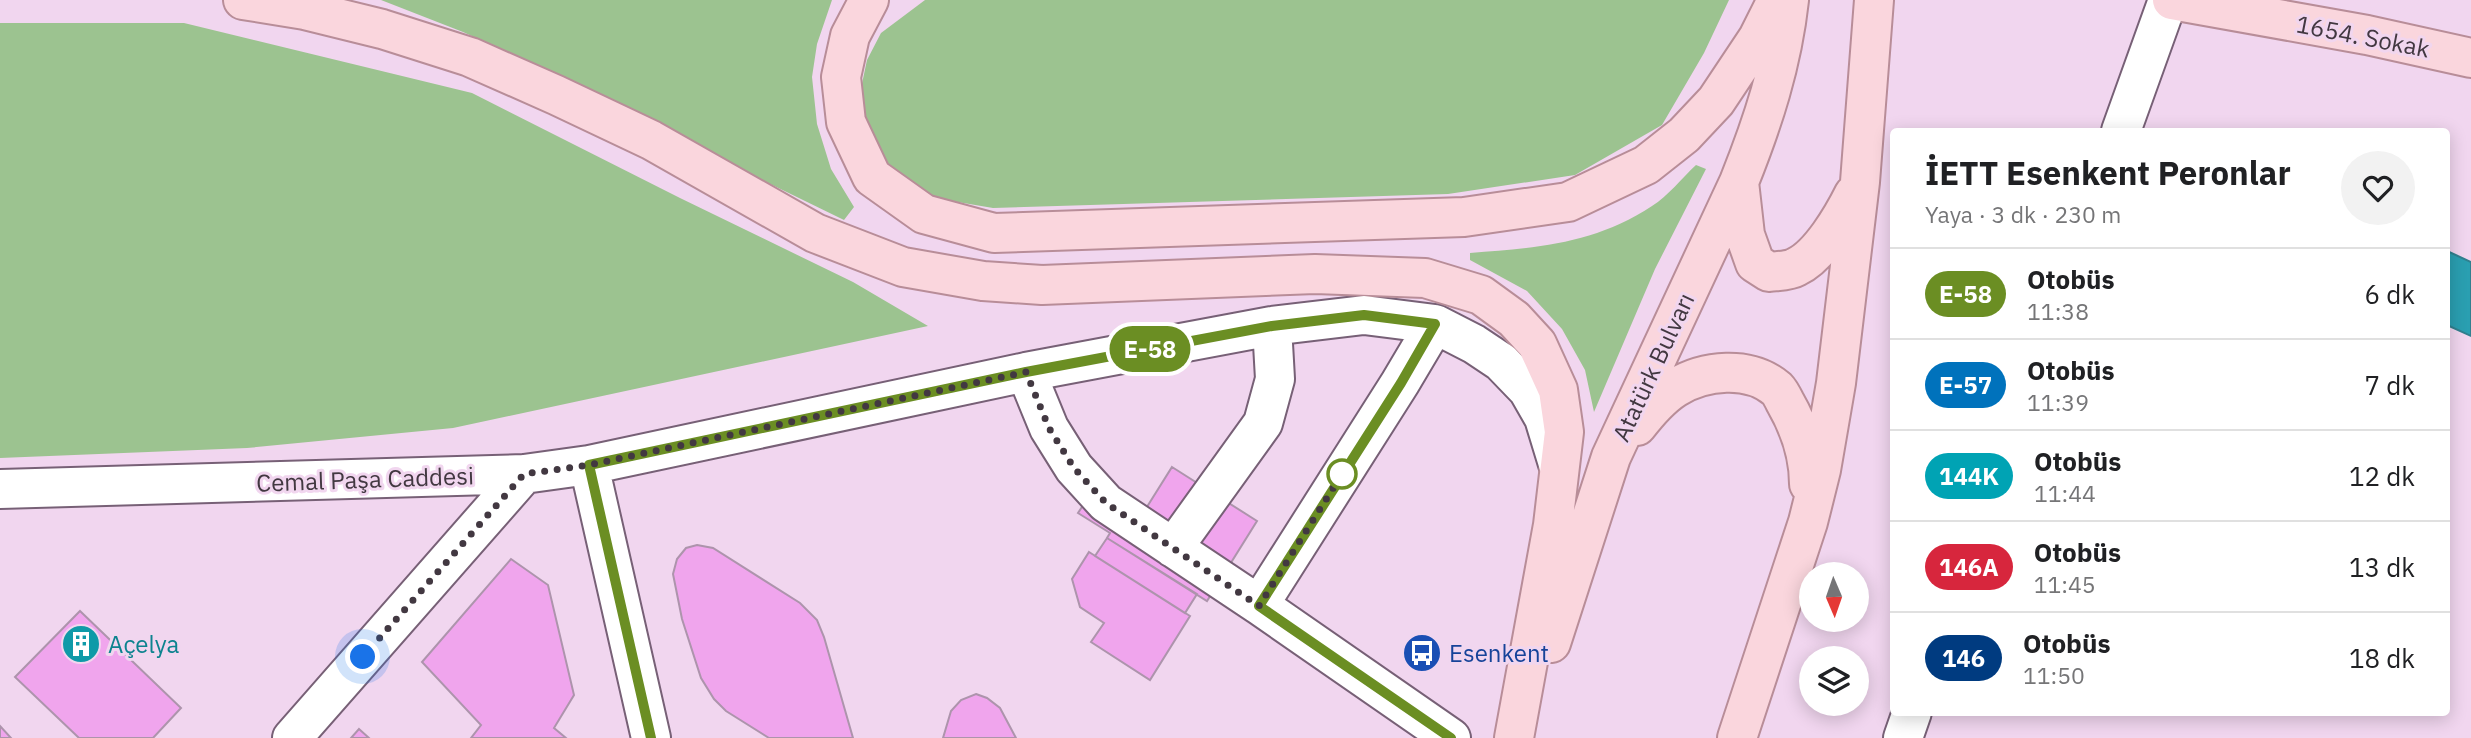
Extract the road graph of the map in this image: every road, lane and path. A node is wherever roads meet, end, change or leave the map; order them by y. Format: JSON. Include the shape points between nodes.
{"nodes":[{"id":1,"x":243,"y":0,"type":"edge"},
{"id":2,"x":869,"y":0,"type":"edge"},
{"id":3,"x":1777,"y":0,"type":"edge"},
{"id":4,"x":1789,"y":0,"type":"edge"},
{"id":5,"x":2170,"y":0,"type":"edge"},
{"id":6,"x":1873,"y":4,"type":"edge"},
{"id":7,"x":2471,"y":58,"type":"edge"},
{"id":8,"x":2122,"y":128,"type":"edge"},
{"id":9,"x":1740,"y":182,"type":"junction"},
{"id":10,"x":1860,"y":182,"type":"junction"},
{"id":11,"x":1435,"y":324,"type":"junction"},
{"id":12,"x":1272,"y":326,"type":"junction"},
{"id":13,"x":1026,"y":372,"type":"junction"},
{"id":14,"x":1611,"y":457,"type":"junction"},
{"id":15,"x":589,"y":465,"type":"junction"},
{"id":16,"x":1561,"y":471,"type":"junction"},
{"id":17,"x":524,"y":474,"type":"junction"},
{"id":18,"x":0,"y":489,"type":"edge"},
{"id":19,"x":1808,"y":522,"type":"junction"},
{"id":20,"x":1174,"y":548,"type":"junction"},
{"id":21,"x":1259,"y":606,"type":"junction"},
{"id":22,"x":1911,"y":716,"type":"edge"},
{"id":23,"x":292,"y":738,"type":"edge"},
{"id":24,"x":651,"y":738,"type":"edge"},
{"id":25,"x":1451,"y":738,"type":"edge"},
{"id":26,"x":1514,"y":738,"type":"edge"},
{"id":27,"x":1520,"y":738,"type":"edge"},
{"id":28,"x":1737,"y":738,"type":"edge"},
{"id":29,"x":1903,"y":738,"type":"edge"}],
"edges":[{"from":1,"to":16,"type":"main road","via":[[382,29],[470,57],[651,140],[815,233],[903,267],[983,281],[1042,285],[1315,274],[1425,278],[1481,295],[1514,319],[1537,344],[1558,390],[1564,432]]},
{"from":2,"to":3,"type":"main road","via":[[850,36],[841,77],[846,122],[873,177],[924,215],[995,233],[1464,217],[1568,202],[1646,165],[1684,135],[1716,101]]},
{"from":4,"to":9,"type":"main road","name":"Atatürk Bulvarı","via":[[1775,84]]},
{"from":5,"to":7,"type":"main road","name":"1654. Sokak"},
{"from":5,"to":8,"type":"street"},
{"from":6,"to":10,"type":"main road"},
{"from":9,"to":10,"type":"main road","via":[[1745,236],[1755,263],[1769,272],[1796,267],[1818,249],[1845,213]]},
{"from":9,"to":14,"type":"main road","name":"Atatürk Bulvarı"},
{"from":10,"to":19,"type":"main road","via":[[1836,383]]},
{"from":11,"to":12,"type":"street","name":"Cemal Paşa Caddesi","via":[[1364,315]]},
{"from":11,"to":16,"type":"street","name":"Cemal Paşa Caddesi","via":[[1501,362],[1528,390],[1544,418]]},
{"from":11,"to":21,"type":"street"},
{"from":12,"to":13,"type":"street","name":"Cemal Paşa Caddesi"},
{"from":12,"to":20,"type":"street","via":[[1275,379],[1263,423]]},
{"from":13,"to":15,"type":"street","name":"Cemal Paşa Caddesi"},
{"from":13,"to":20,"type":"street","via":[[1049,428],[1074,468],[1106,503]]},
{"from":14,"to":19,"type":"main road","via":[[1673,389],[1723,371],[1758,379],[1777,389],[1798,425],[1809,463]]},
{"from":14,"to":27,"type":"main road","name":"Atatürk Bulvarı"},
{"from":15,"to":17,"type":"street","name":"Cemal Paşa Caddesi"},
{"from":15,"to":24,"type":"street"},
{"from":16,"to":26,"type":"main road"},
{"from":17,"to":18,"type":"street","name":"Cemal Paşa Caddesi"},
{"from":17,"to":23,"type":"street"},
{"from":19,"to":28,"type":"main road"},
{"from":20,"to":21,"type":"street"},
{"from":21,"to":25,"type":"street"},
{"from":22,"to":29,"type":"street"}]}
